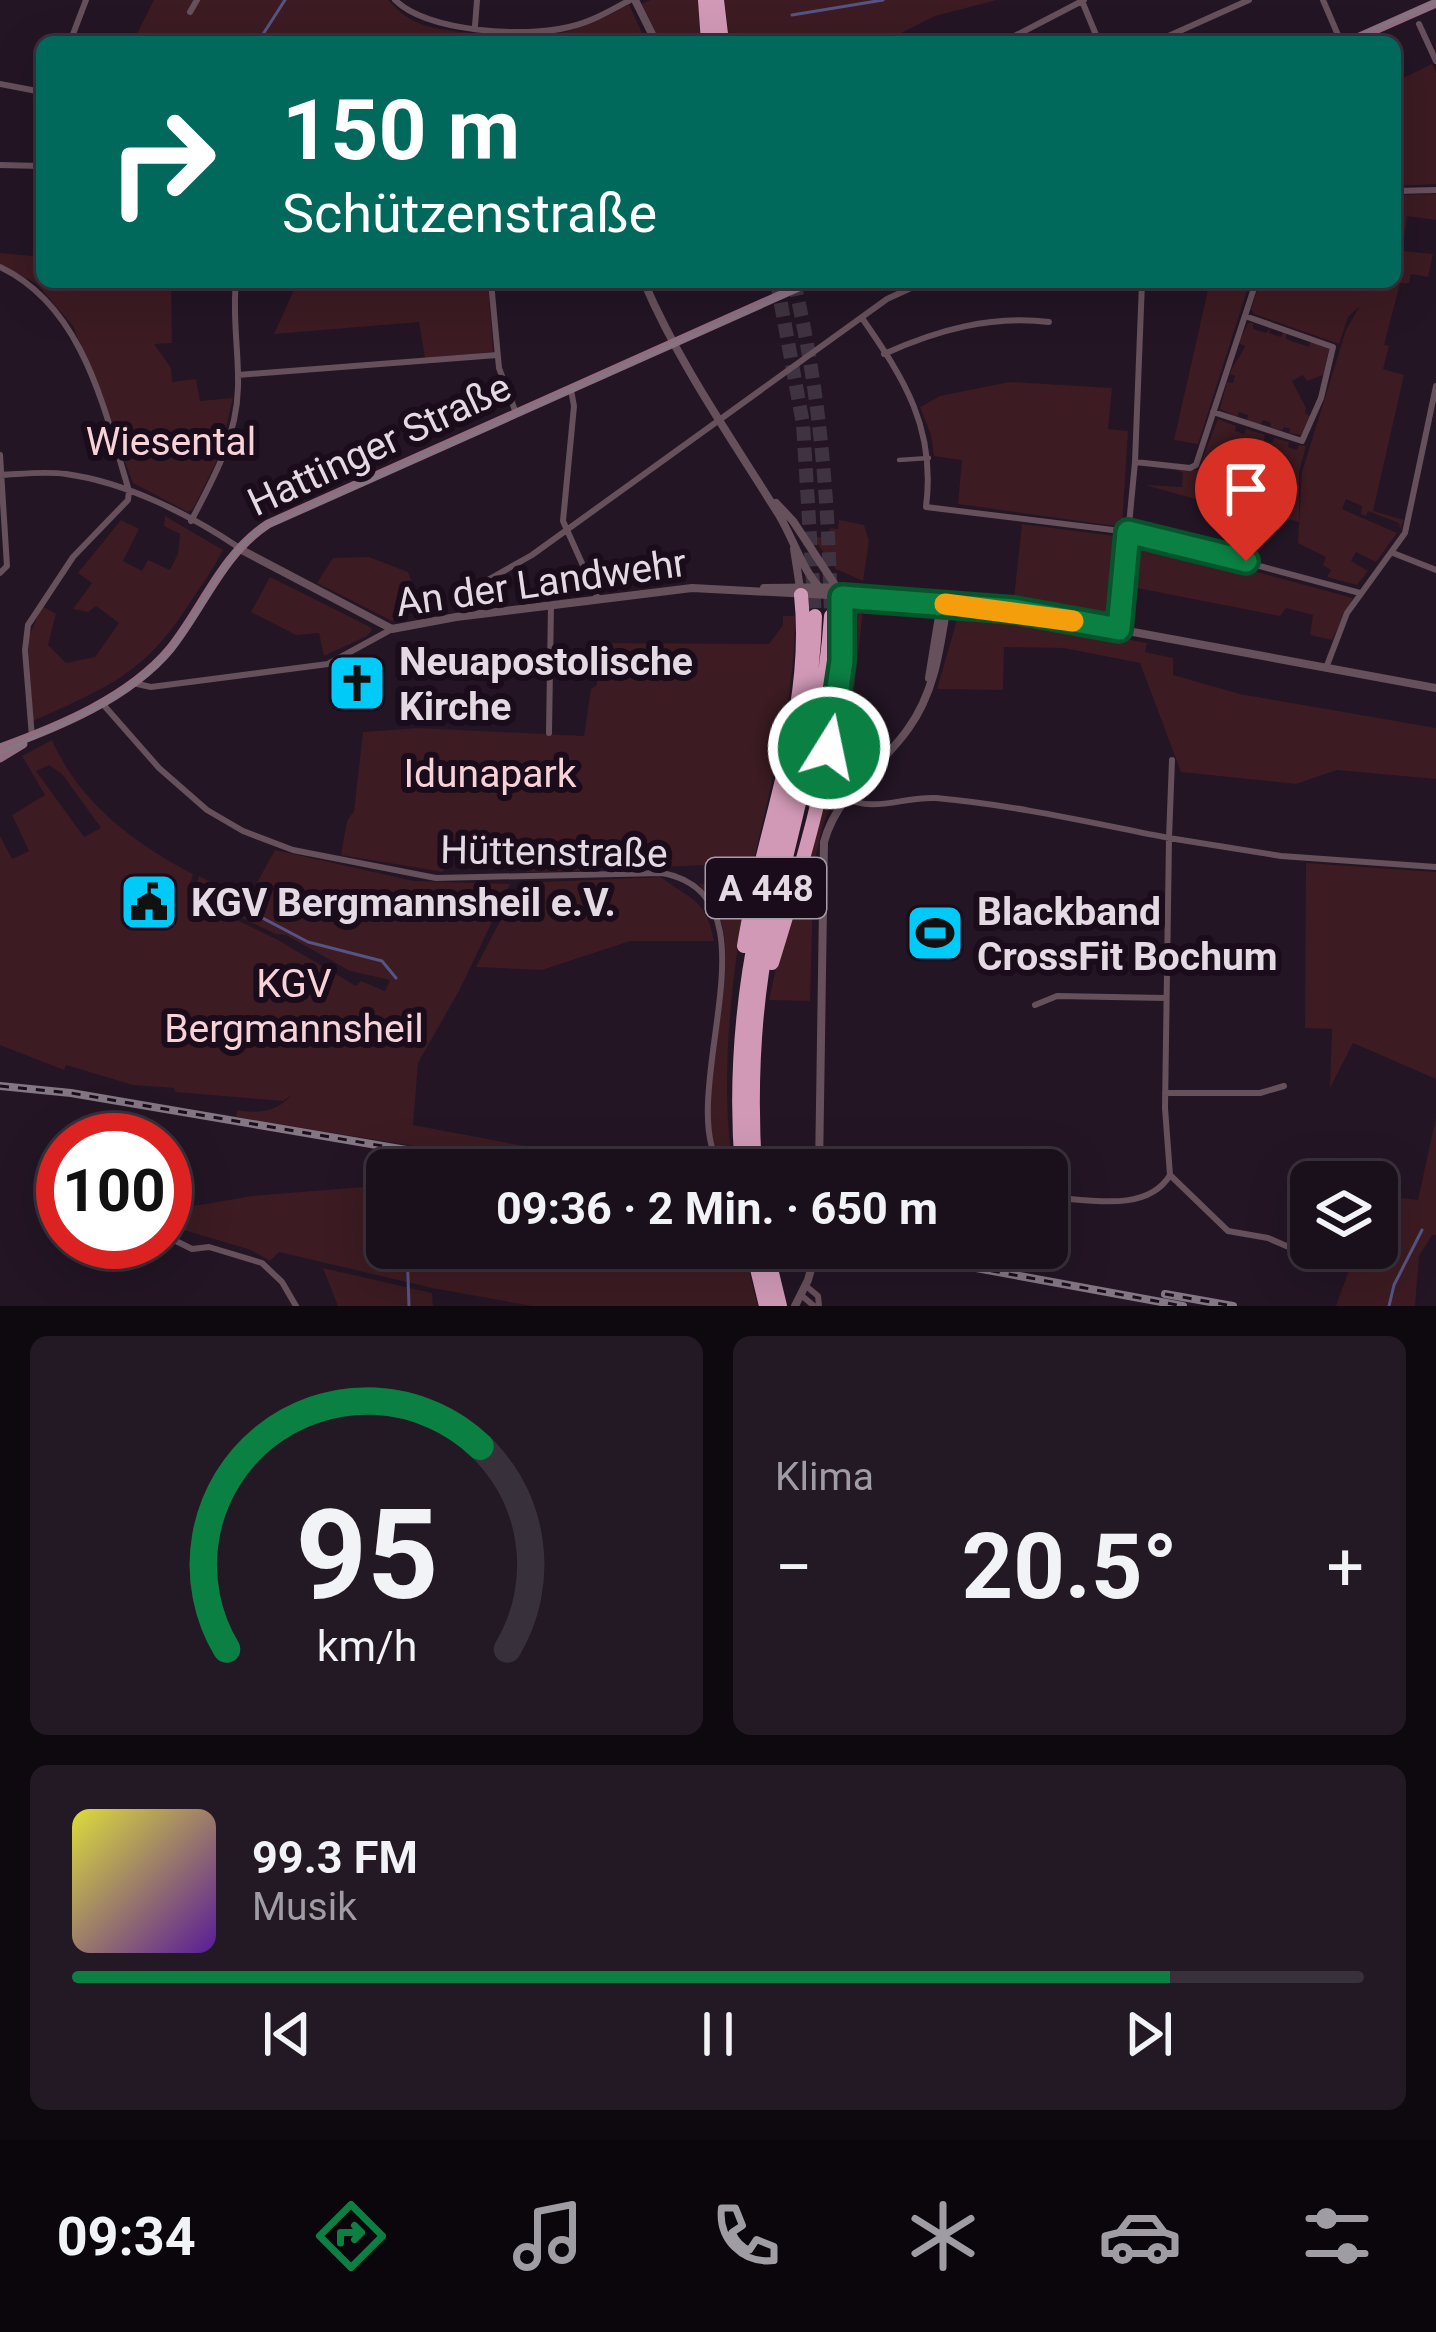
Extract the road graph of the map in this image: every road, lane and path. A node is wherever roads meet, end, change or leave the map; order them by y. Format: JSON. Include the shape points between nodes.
{"nodes":[{"id":1,"x":86,"y":0,"type":"edge"},
{"id":2,"x":197,"y":0,"type":"edge"},
{"id":3,"x":394,"y":0,"type":"edge"},
{"id":4,"x":476,"y":0,"type":"edge"},
{"id":5,"x":633,"y":0,"type":"edge"},
{"id":6,"x":705,"y":0,"type":"edge"},
{"id":7,"x":717,"y":0,"type":"edge"},
{"id":8,"x":1249,"y":0,"type":"edge"},
{"id":9,"x":1323,"y":0,"type":"edge"},
{"id":10,"x":1083,"y":1,"type":"edge"},
{"id":11,"x":1436,"y":3,"type":"edge"},
{"id":12,"x":190,"y":12,"type":"dead end"},
{"id":13,"x":1419,"y":24,"type":"dead end"},
{"id":14,"x":475,"y":27,"type":"junction"},
{"id":15,"x":72,"y":36,"type":"edge"},
{"id":16,"x":653,"y":36,"type":"edge"},
{"id":17,"x":708,"y":36,"type":"edge"},
{"id":18,"x":721,"y":36,"type":"edge"},
{"id":19,"x":1015,"y":36,"type":"edge"},
{"id":20,"x":1097,"y":36,"type":"edge"},
{"id":21,"x":1168,"y":36,"type":"edge"},
{"id":22,"x":1342,"y":36,"type":"edge"},
{"id":23,"x":1359,"y":36,"type":"edge"},
{"id":24,"x":1436,"y":61,"type":"edge"},
{"id":25,"x":0,"y":84,"type":"edge"},
{"id":26,"x":36,"y":91,"type":"edge"},
{"id":27,"x":0,"y":165,"type":"edge"},
{"id":28,"x":36,"y":166,"type":"edge"},
{"id":29,"x":1401,"y":190,"type":"edge"},
{"id":30,"x":1436,"y":190,"type":"edge"},
{"id":31,"x":0,"y":267,"type":"edge"},
{"id":32,"x":236,"y":288,"type":"edge"},
{"id":33,"x":491,"y":288,"type":"edge"},
{"id":34,"x":647,"y":288,"type":"edge"},
{"id":35,"x":796,"y":288,"type":"edge"},
{"id":36,"x":911,"y":288,"type":"edge"},
{"id":37,"x":1142,"y":288,"type":"edge"},
{"id":38,"x":1254,"y":288,"type":"edge"},
{"id":39,"x":1245,"y":316,"type":"junction"},
{"id":40,"x":862,"y":318,"type":"junction"},
{"id":41,"x":1049,"y":322,"type":"dead end"},
{"id":42,"x":675,"y":342,"type":"junction"},
{"id":43,"x":884,"y":354,"type":"junction"},
{"id":44,"x":497,"y":355,"type":"junction"},
{"id":45,"x":238,"y":375,"type":"junction"},
{"id":46,"x":1436,"y":386,"type":"edge"},
{"id":47,"x":571,"y":388,"type":"junction"},
{"id":48,"x":1214,"y":412,"type":"junction"},
{"id":49,"x":516,"y":413,"type":"junction"},
{"id":50,"x":719,"y":422,"type":"junction"},
{"id":51,"x":0,"y":455,"type":"edge"},
{"id":52,"x":929,"y":458,"type":"junction"},
{"id":53,"x":899,"y":460,"type":"dead end"},
{"id":54,"x":1135,"y":462,"type":"junction"},
{"id":55,"x":1,"y":475,"type":"edge"},
{"id":56,"x":763,"y":489,"type":"junction"},
{"id":57,"x":129,"y":491,"type":"junction"},
{"id":58,"x":191,"y":521,"type":"junction"},
{"id":59,"x":565,"y":529,"type":"junction"},
{"id":60,"x":788,"y":530,"type":"junction"},
{"id":61,"x":1128,"y":532,"type":"junction"},
{"id":62,"x":238,"y":548,"type":"junction"},
{"id":63,"x":1393,"y":553,"type":"junction"},
{"id":64,"x":827,"y":570,"type":"junction"},
{"id":65,"x":1436,"y":571,"type":"edge"},
{"id":66,"x":0,"y":573,"type":"edge"},
{"id":67,"x":820,"y":592,"type":"junction"},
{"id":68,"x":1360,"y":593,"type":"junction"},
{"id":69,"x":598,"y":599,"type":"junction"},
{"id":70,"x":944,"y":601,"type":"junction"},
{"id":71,"x":551,"y":605,"type":"junction"},
{"id":72,"x":461,"y":616,"type":"junction"},
{"id":73,"x":392,"y":629,"type":"junction"},
{"id":74,"x":1119,"y":629,"type":"junction"},
{"id":75,"x":1326,"y":668,"type":"junction"},
{"id":76,"x":133,"y":683,"type":"junction"},
{"id":77,"x":1436,"y":688,"type":"edge"},
{"id":78,"x":101,"y":702,"type":"junction"},
{"id":79,"x":549,"y":733,"type":"dead end"},
{"id":80,"x":32,"y":737,"type":"junction"},
{"id":81,"x":1,"y":751,"type":"edge"},
{"id":82,"x":1172,"y":760,"type":"dead end"},
{"id":83,"x":845,"y":796,"type":"junction"},
{"id":84,"x":1169,"y":838,"type":"junction"},
{"id":85,"x":1436,"y":867,"type":"edge"},
{"id":86,"x":1165,"y":998,"type":"junction"},
{"id":87,"x":1035,"y":1005,"type":"dead end"},
{"id":88,"x":1284,"y":1086,"type":"dead end"},
{"id":89,"x":1165,"y":1093,"type":"junction"},
{"id":90,"x":712,"y":1149,"type":"edge"},
{"id":91,"x":742,"y":1149,"type":"edge"},
{"id":92,"x":754,"y":1149,"type":"edge"},
{"id":93,"x":819,"y":1149,"type":"edge"},
{"id":94,"x":1170,"y":1174,"type":"junction"},
{"id":95,"x":1068,"y":1197,"type":"edge"},
{"id":96,"x":1290,"y":1248,"type":"edge"},
{"id":97,"x":192,"y":1249,"type":"edge"},
{"id":98,"x":757,"y":1269,"type":"edge"},
{"id":99,"x":771,"y":1269,"type":"edge"},
{"id":100,"x":810,"y":1269,"type":"edge"},
{"id":101,"x":803,"y":1290,"type":"junction"},
{"id":102,"x":296,"y":1306,"type":"edge"},
{"id":103,"x":766,"y":1306,"type":"edge"},
{"id":104,"x":779,"y":1306,"type":"edge"},
{"id":105,"x":795,"y":1306,"type":"edge"},
{"id":106,"x":816,"y":1306,"type":"edge"}],
"edges":[{"from":1,"to":15,"type":"street"},
{"from":2,"to":12,"type":"street"},
{"from":3,"to":14,"type":"street","via":[[423,20]]},
{"from":4,"to":14,"type":"street"},
{"from":5,"to":14,"type":"street","via":[[564,29]]},
{"from":5,"to":16,"type":"street"},
{"from":6,"to":17,"type":"highway"},
{"from":7,"to":18,"type":"highway"},
{"from":8,"to":21,"type":"street"},
{"from":9,"to":22,"type":"street"},
{"from":10,"to":19,"type":"street"},
{"from":10,"to":20,"type":"street"},
{"from":11,"to":23,"type":"main road"},
{"from":13,"to":24,"type":"street"},
{"from":25,"to":26,"type":"street"},
{"from":27,"to":28,"type":"street"},
{"from":29,"to":30,"type":"street"},
{"from":31,"to":57,"type":"street","via":[[37,289],[70,327]]},
{"from":32,"to":45,"type":"street"},
{"from":33,"to":44,"type":"street"},
{"from":34,"to":42,"type":"street"},
{"from":35,"to":42,"type":"main road","name":"Hattinger Straße"},
{"from":36,"to":40,"type":"street"},
{"from":37,"to":54,"type":"street"},
{"from":38,"to":39,"type":"street"},
{"from":39,"to":48,"type":"street"},
{"from":39,"to":48,"type":"street","via":[[1334,346],[1321,398],[1303,441]]},
{"from":40,"to":43,"type":"street"},
{"from":40,"to":50,"type":"street"},
{"from":41,"to":43,"type":"street","via":[[966,326]]},
{"from":42,"to":47,"type":"main road","name":"Hattinger Straße"},
{"from":42,"to":50,"type":"street"},
{"from":43,"to":52,"type":"street","via":[[922,426]]},
{"from":44,"to":45,"type":"street"},
{"from":44,"to":49,"type":"street"},
{"from":45,"to":58,"type":"street","via":[[234,426]]},
{"from":46,"to":63,"type":"street","via":[[1412,514]]},
{"from":47,"to":49,"type":"main road","name":"Hattinger Straße"},
{"from":47,"to":59,"type":"street"},
{"from":48,"to":54,"type":"street","via":[[1194,468]]},
{"from":49,"to":62,"type":"main road","name":"Hattinger Straße","via":[[277,519]]},
{"from":50,"to":56,"type":"street"},
{"from":50,"to":59,"type":"street"},
{"from":51,"to":55,"type":"street"},
{"from":52,"to":53,"type":"street"},
{"from":52,"to":61,"type":"street","via":[[926,507]]},
{"from":54,"to":61,"type":"street"},
{"from":55,"to":57,"type":"street","via":[[65,473]]},
{"from":55,"to":66,"type":"street","via":[[7,566]]},
{"from":56,"to":60,"type":"street"},
{"from":56,"to":64,"type":"street"},
{"from":57,"to":58,"type":"street"},
{"from":57,"to":80,"type":"street","via":[[28,625]]},
{"from":58,"to":62,"type":"street"},
{"from":59,"to":69,"type":"street"},
{"from":59,"to":72,"type":"street","via":[[463,594]]},
{"from":60,"to":67,"type":"street"},
{"from":60,"to":67,"type":"street"},
{"from":61,"to":68,"type":"street"},
{"from":61,"to":74,"type":"street"},
{"from":62,"to":73,"type":"street"},
{"from":62,"to":76,"type":"main road","name":"Hattinger Straße","via":[[176,642]]},
{"from":63,"to":65,"type":"street"},
{"from":63,"to":68,"type":"street"},
{"from":64,"to":67,"type":"street"},
{"from":64,"to":67,"type":"street"},
{"from":67,"to":69,"type":"street","name":"An der Landwehr","via":[[679,588]]},
{"from":67,"to":70,"type":"street","name":"An der Landwehr"},
{"from":67,"to":91,"type":"highway","number":"A 448","via":[[809,615],[814,662],[801,750],[759,916],[742,1029]]},
{"from":67,"to":92,"type":"highway","via":[[838,615],[839,689],[757,1008]]},
{"from":68,"to":75,"type":"street"},
{"from":69,"to":71,"type":"street","name":"An der Landwehr"},
{"from":70,"to":74,"type":"street","name":"An der Landwehr"},
{"from":70,"to":83,"type":"street","via":[[940,654],[911,725]]},
{"from":71,"to":72,"type":"street","name":"An der Landwehr"},
{"from":71,"to":79,"type":"street"},
{"from":72,"to":73,"type":"street","name":"An der Landwehr"},
{"from":73,"to":76,"type":"street","name":"An der Landwehr","via":[[328,664]]},
{"from":74,"to":75,"type":"street","name":"An der Landwehr"},
{"from":75,"to":77,"type":"street","name":"An der Landwehr"},
{"from":76,"to":78,"type":"main road","name":"Hattinger Straße"},
{"from":78,"to":80,"type":"main road","name":"Hattinger Straße"},
{"from":78,"to":90,"type":"street","name":"Hüttenstraße","via":[[207,810],[293,850],[436,878],[655,873],[694,886],[713,911],[722,948],[708,1084]]},
{"from":80,"to":81,"type":"main road","name":"Hattinger Straße"},
{"from":82,"to":84,"type":"street"},
{"from":83,"to":84,"type":"street","via":[[865,806],[928,798],[981,803]]},
{"from":83,"to":93,"type":"street","via":[[822,858]]},
{"from":84,"to":85,"type":"street"},
{"from":84,"to":86,"type":"street"},
{"from":86,"to":87,"type":"street","via":[[1058,996]]},
{"from":86,"to":89,"type":"street"},
{"from":88,"to":89,"type":"street"},
{"from":89,"to":94,"type":"street"},
{"from":94,"to":95,"type":"street","via":[[1137,1199]]},
{"from":94,"to":96,"type":"street","via":[[1228,1231]]},
{"from":97,"to":102,"type":"street","via":[[262,1263]]},
{"from":98,"to":103,"type":"highway"},
{"from":99,"to":104,"type":"highway"},
{"from":100,"to":101,"type":"street"},
{"from":101,"to":105,"type":"street"},
{"from":101,"to":106,"type":"street"}]}
